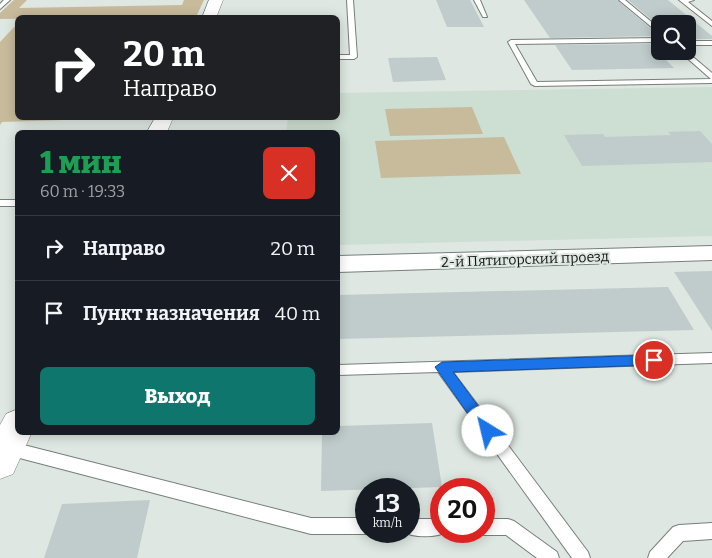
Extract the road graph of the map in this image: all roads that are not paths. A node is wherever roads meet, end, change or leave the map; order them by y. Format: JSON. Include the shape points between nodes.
{"nodes":[{"id":1,"x":7,"y":0,"type":"edge"},
{"id":2,"x":216,"y":0,"type":"edge"},
{"id":3,"x":350,"y":0,"type":"edge"},
{"id":4,"x":477,"y":0,"type":"edge"},
{"id":5,"x":622,"y":0,"type":"edge"},
{"id":6,"x":691,"y":0,"type":"edge"},
{"id":7,"x":0,"y":7,"type":"edge"},
{"id":8,"x":210,"y":15,"type":"edge"},
{"id":9,"x":486,"y":16,"type":"dead end"},
{"id":10,"x":651,"y":24,"type":"edge"},
{"id":11,"x":712,"y":24,"type":"edge"},
{"id":12,"x":651,"y":40,"type":"edge"},
{"id":13,"x":712,"y":43,"type":"edge"},
{"id":14,"x":696,"y":44,"type":"edge"},
{"id":15,"x":340,"y":57,"type":"edge"},
{"id":16,"x":692,"y":60,"type":"edge"},
{"id":17,"x":712,"y":77,"type":"edge"},
{"id":18,"x":712,"y":81,"type":"edge"},
{"id":19,"x":15,"y":203,"type":"edge"},
{"id":20,"x":0,"y":204,"type":"edge"},
{"id":21,"x":712,"y":253,"type":"edge"},
{"id":22,"x":340,"y":264,"type":"edge"},
{"id":23,"x":712,"y":358,"type":"edge"},
{"id":24,"x":442,"y":367,"type":"junction"},
{"id":25,"x":340,"y":370,"type":"edge"},
{"id":26,"x":8,"y":445,"type":"edge"},
{"id":27,"x":355,"y":526,"type":"edge"},
{"id":28,"x":495,"y":527,"type":"edge"},
{"id":29,"x":712,"y":532,"type":"edge"},
{"id":30,"x":551,"y":558,"type":"edge"},
{"id":31,"x":582,"y":558,"type":"edge"},
{"id":32,"x":656,"y":558,"type":"edge"}],
"edges":[{"from":1,"to":7,"type":"lane"},
{"from":2,"to":8,"type":"street"},
{"from":3,"to":15,"type":"lane","via":[[354,57]]},
{"from":4,"to":9,"type":"lane"},
{"from":5,"to":10,"type":"lane"},
{"from":6,"to":11,"type":"lane","via":[[682,0]]},
{"from":12,"to":18,"type":"lane","via":[[511,42],[535,84]]},
{"from":13,"to":14,"type":"lane"},
{"from":16,"to":17,"type":"lane"},
{"from":19,"to":20,"type":"lane"},
{"from":21,"to":22,"type":"street","name":"2-й Пятигорский проезд"},
{"from":23,"to":24,"type":"lane"},
{"from":24,"to":25,"type":"lane"},
{"from":24,"to":31,"type":"lane"},
{"from":26,"to":27,"type":"lane","via":[[311,526]]},
{"from":28,"to":30,"type":"lane","via":[[508,527]]},
{"from":29,"to":32,"type":"lane","via":[[679,533]]}]}
